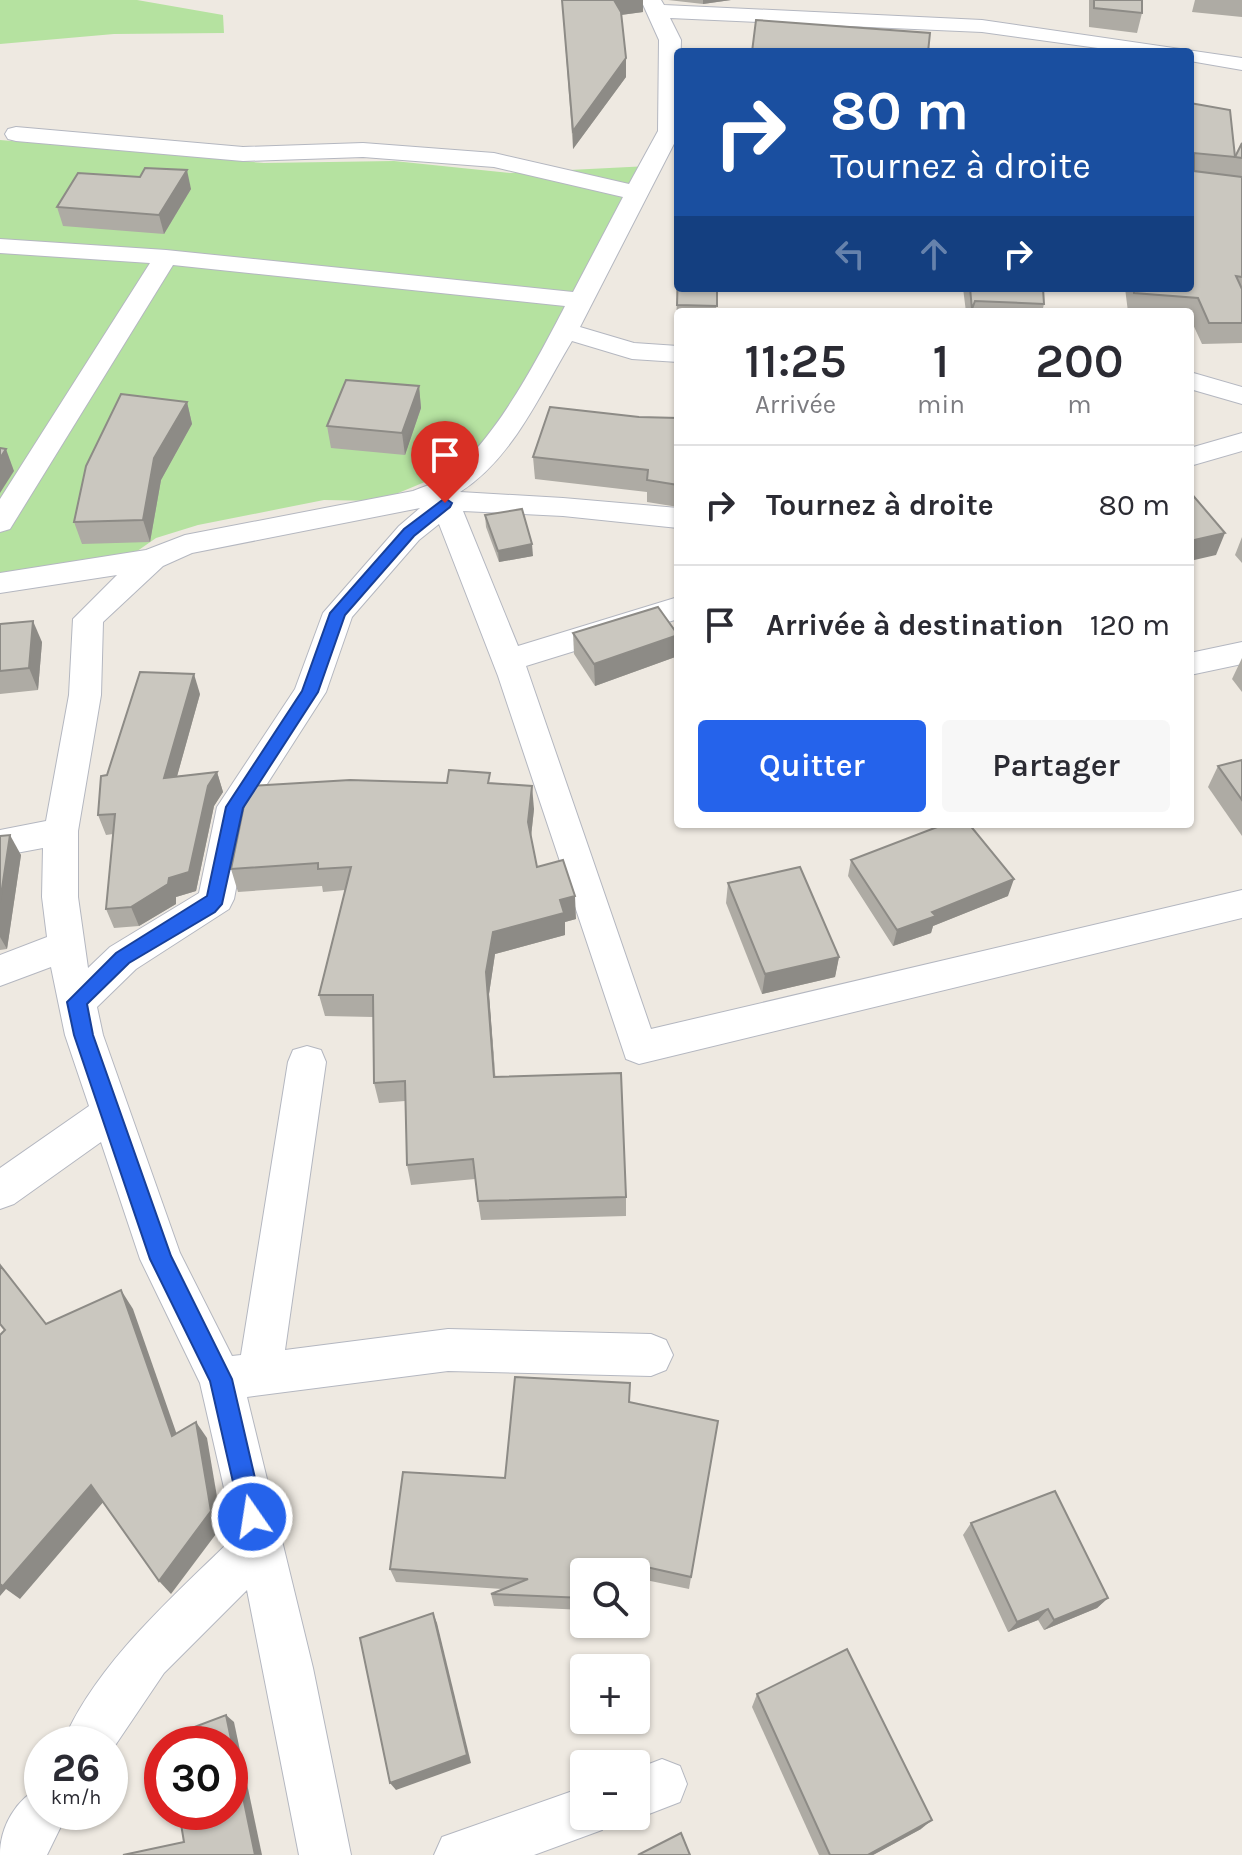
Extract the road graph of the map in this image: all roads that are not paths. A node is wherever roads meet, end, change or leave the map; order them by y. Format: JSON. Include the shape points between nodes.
{"nodes":[{"id":1,"x":748,"y":13,"type":"junction"},
{"id":2,"x":660,"y":17,"type":"edge"},
{"id":3,"x":1144,"y":48,"type":"edge"},
{"id":4,"x":1194,"y":56,"type":"edge"},
{"id":5,"x":1242,"y":64,"type":"edge"},
{"id":6,"x":674,"y":132,"type":"edge"},
{"id":7,"x":16,"y":134,"type":"dead end"},
{"id":8,"x":636,"y":193,"type":"junction"},
{"id":9,"x":0,"y":246,"type":"edge"},
{"id":10,"x":166,"y":257,"type":"junction"},
{"id":11,"x":581,"y":300,"type":"junction"},
{"id":12,"x":565,"y":331,"type":"junction"},
{"id":13,"x":632,"y":351,"type":"junction"},
{"id":14,"x":674,"y":354,"type":"edge"},
{"id":15,"x":545,"y":367,"type":"junction"},
{"id":16,"x":1194,"y":381,"type":"edge"},
{"id":17,"x":1242,"y":396,"type":"edge"},
{"id":18,"x":1242,"y":442,"type":"edge"},
{"id":19,"x":1194,"y":456,"type":"edge"},
{"id":20,"x":432,"y":501,"type":"junction"},
{"id":21,"x":674,"y":518,"type":"edge"},
{"id":22,"x":0,"y":522,"type":"edge"},
{"id":23,"x":152,"y":559,"type":"junction"},
{"id":24,"x":0,"y":583,"type":"edge"},
{"id":25,"x":674,"y":609,"type":"edge"},
{"id":26,"x":1242,"y":653,"type":"edge"},
{"id":27,"x":507,"y":660,"type":"junction"},
{"id":28,"x":1194,"y":663,"type":"edge"},
{"id":29,"x":61,"y":831,"type":"junction"},
{"id":30,"x":0,"y":843,"type":"edge"},
{"id":31,"x":1242,"y":904,"type":"edge"},
{"id":32,"x":67,"y":945,"type":"junction"},
{"id":33,"x":0,"y":971,"type":"edge"},
{"id":34,"x":77,"y":1002,"type":"junction"},
{"id":35,"x":307,"y":1062,"type":"dead end"},
{"id":36,"x":110,"y":1113,"type":"junction"},
{"id":37,"x":0,"y":1191,"type":"edge"},
{"id":38,"x":651,"y":1355,"type":"dead end"},
{"id":39,"x":240,"y":1377,"type":"junction"},
{"id":40,"x":259,"y":1545,"type":"junction"},
{"id":41,"x":99,"y":1726,"type":"edge"},
{"id":42,"x":570,"y":1817,"type":"edge"},
{"id":43,"x":33,"y":1830,"type":"edge"},
{"id":44,"x":18,"y":1855,"type":"edge"},
{"id":45,"x":325,"y":1855,"type":"edge"},
{"id":46,"x":460,"y":1855,"type":"edge"}],
"edges":[{"from":1,"to":2,"type":"street"},
{"from":1,"to":2,"type":"street"},
{"from":1,"to":3,"type":"street","via":[[982,26]]},
{"from":2,"to":6,"type":"street"},
{"from":4,"to":5,"type":"street"},
{"from":6,"to":8,"type":"street"},
{"from":7,"to":8,"type":"street","via":[[243,154],[363,150],[494,160]]},
{"from":8,"to":11,"type":"street"},
{"from":9,"to":10,"type":"street"},
{"from":10,"to":11,"type":"street"},
{"from":10,"to":22,"type":"street"},
{"from":11,"to":12,"type":"street"},
{"from":12,"to":13,"type":"street"},
{"from":12,"to":15,"type":"street"},
{"from":13,"to":14,"type":"street"},
{"from":13,"to":15,"type":"street"},
{"from":15,"to":20,"type":"street","via":[[482,460]]},
{"from":16,"to":17,"type":"street"},
{"from":18,"to":19,"type":"street"},
{"from":20,"to":21,"type":"street"},
{"from":20,"to":23,"type":"street","via":[[185,545]]},
{"from":20,"to":27,"type":"street"},
{"from":20,"to":34,"type":"street","via":[[338,613],[310,692],[234,807],[216,899],[123,958]]},
{"from":23,"to":24,"type":"street"},
{"from":23,"to":29,"type":"street","via":[[88,619],[85,695]]},
{"from":25,"to":27,"type":"street"},
{"from":26,"to":28,"type":"street"},
{"from":27,"to":31,"type":"street","via":[[639,1048]]},
{"from":29,"to":30,"type":"street"},
{"from":29,"to":32,"type":"street","via":[[60,897]]},
{"from":32,"to":33,"type":"street"},
{"from":32,"to":34,"type":"street"},
{"from":34,"to":36,"type":"street"},
{"from":35,"to":39,"type":"street"},
{"from":36,"to":37,"type":"street"},
{"from":36,"to":39,"type":"street","via":[[161,1259]]},
{"from":38,"to":39,"type":"street","via":[[448,1350]]},
{"from":39,"to":40,"type":"street"},
{"from":40,"to":41,"type":"street","via":[[147,1656]]},
{"from":40,"to":45,"type":"street"},
{"from":42,"to":46,"type":"street"},
{"from":43,"to":44,"type":"street"}]}
